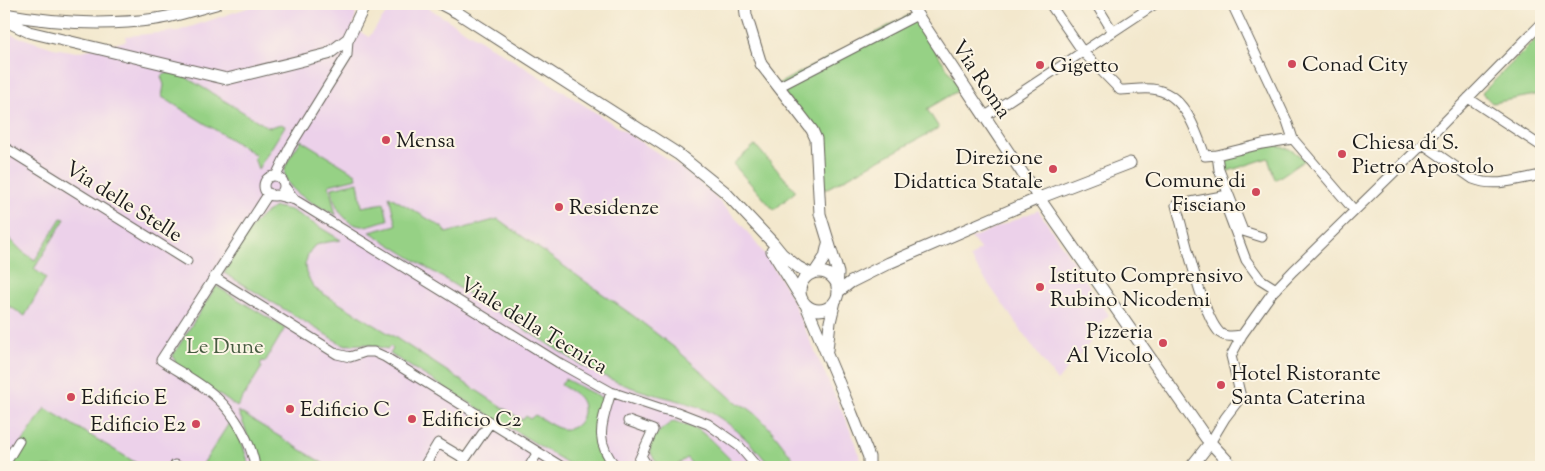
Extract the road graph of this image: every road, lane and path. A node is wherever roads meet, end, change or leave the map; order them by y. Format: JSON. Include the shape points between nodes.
{"nodes":[{"id":1,"x":216,"y":4,"type":"edge"},
{"id":2,"x":365,"y":4,"type":"edge"},
{"id":3,"x":441,"y":4,"type":"edge"},
{"id":4,"x":448,"y":4,"type":"edge"},
{"id":5,"x":745,"y":4,"type":"edge"},
{"id":6,"x":910,"y":4,"type":"edge"},
{"id":7,"x":1050,"y":4,"type":"edge"},
{"id":8,"x":1096,"y":4,"type":"edge"},
{"id":9,"x":1155,"y":4,"type":"edge"},
{"id":10,"x":1232,"y":4,"type":"edge"},
{"id":11,"x":458,"y":13,"type":"junction"},
{"id":12,"x":4,"y":14,"type":"edge"},
{"id":13,"x":917,"y":15,"type":"junction"},
{"id":14,"x":4,"y":20,"type":"edge"},
{"id":15,"x":1541,"y":24,"type":"edge"},
{"id":16,"x":1113,"y":32,"type":"junction"},
{"id":17,"x":348,"y":39,"type":"junction"},
{"id":18,"x":1083,"y":52,"type":"junction"},
{"id":19,"x":778,"y":87,"type":"junction"},
{"id":20,"x":1468,"y":98,"type":"junction"},
{"id":21,"x":984,"y":117,"type":"junction"},
{"id":22,"x":1293,"y":139,"type":"junction"},
{"id":23,"x":1423,"y":144,"type":"junction"},
{"id":24,"x":1541,"y":146,"type":"edge"},
{"id":25,"x":4,"y":147,"type":"edge"},
{"id":26,"x":1217,"y":155,"type":"junction"},
{"id":27,"x":1130,"y":163,"type":"dead end"},
{"id":28,"x":1541,"y":175,"type":"edge"},
{"id":29,"x":276,"y":176,"type":"junction"},
{"id":30,"x":284,"y":186,"type":"junction"},
{"id":31,"x":272,"y":194,"type":"junction"},
{"id":32,"x":1039,"y":198,"type":"junction"},
{"id":33,"x":295,"y":200,"type":"junction"},
{"id":34,"x":1191,"y":202,"type":"dead end"},
{"id":35,"x":1176,"y":205,"type":"dead end"},
{"id":36,"x":1354,"y":210,"type":"junction"},
{"id":37,"x":763,"y":234,"type":"junction"},
{"id":38,"x":1262,"y":237,"type":"dead end"},
{"id":39,"x":828,"y":242,"type":"junction"},
{"id":40,"x":187,"y":260,"type":"dead end"},
{"id":41,"x":813,"y":273,"type":"junction"},
{"id":42,"x":214,"y":277,"type":"junction"},
{"id":43,"x":1276,"y":289,"type":"junction"},
{"id":44,"x":837,"y":293,"type":"junction"},
{"id":45,"x":803,"y":301,"type":"junction"},
{"id":46,"x":1242,"y":335,"type":"junction"},
{"id":47,"x":827,"y":352,"type":"junction"},
{"id":48,"x":611,"y":392,"type":"junction"},
{"id":49,"x":628,"y":421,"type":"dead end"},
{"id":50,"x":490,"y":423,"type":"junction"},
{"id":51,"x":19,"y":441,"type":"dead end"},
{"id":52,"x":1210,"y":443,"type":"junction"},
{"id":53,"x":538,"y":452,"type":"junction"},
{"id":54,"x":641,"y":456,"type":"junction"},
{"id":55,"x":426,"y":462,"type":"dead end"},
{"id":56,"x":4,"y":466,"type":"edge"},
{"id":57,"x":255,"y":467,"type":"edge"},
{"id":58,"x":528,"y":467,"type":"edge"},
{"id":59,"x":562,"y":467,"type":"edge"},
{"id":60,"x":616,"y":467,"type":"edge"},
{"id":61,"x":636,"y":467,"type":"edge"},
{"id":62,"x":648,"y":467,"type":"edge"},
{"id":63,"x":757,"y":467,"type":"edge"},
{"id":64,"x":869,"y":467,"type":"edge"},
{"id":65,"x":1191,"y":467,"type":"edge"},
{"id":66,"x":1233,"y":467,"type":"edge"}],
"edges":[{"from":1,"to":12,"type":"street","via":[[158,19],[109,24]]},
{"from":2,"to":17,"type":"street"},
{"from":3,"to":11,"type":"street"},
{"from":4,"to":11,"type":"street"},
{"from":5,"to":19,"type":"street","via":[[761,64]]},
{"from":6,"to":13,"type":"street","name":"Via Roma"},
{"from":7,"to":18,"type":"street"},
{"from":8,"to":16,"type":"street"},
{"from":9,"to":16,"type":"street"},
{"from":10,"to":22,"type":"street"},
{"from":11,"to":37,"type":"street","via":[[678,154],[724,192]]},
{"from":13,"to":19,"type":"street"},
{"from":13,"to":21,"type":"street","name":"Via Roma"},
{"from":14,"to":17,"type":"street","via":[[29,32],[227,79],[328,54]]},
{"from":15,"to":20,"type":"street"},
{"from":16,"to":18,"type":"street"},
{"from":17,"to":29,"type":"street","via":[[347,55],[290,147]]},
{"from":18,"to":21,"type":"street"},
{"from":18,"to":26,"type":"street","via":[[1120,90],[1153,89],[1173,97],[1188,114],[1206,156]]},
{"from":19,"to":39,"type":"street","via":[[816,139],[820,214]]},
{"from":20,"to":23,"type":"street"},
{"from":20,"to":24,"type":"street"},
{"from":21,"to":32,"type":"street","name":"Via Roma"},
{"from":22,"to":26,"type":"street"},
{"from":22,"to":36,"type":"street"},
{"from":23,"to":28,"type":"street","via":[[1473,178],[1486,182],[1500,183]]},
{"from":23,"to":36,"type":"street"},
{"from":25,"to":40,"type":"street","name":"Via delle Stelle"},
{"from":26,"to":38,"type":"street","via":[[1219,170],[1242,231]]},
{"from":27,"to":32,"type":"street"},
{"from":29,"to":30,"type":"street","name":"Viale della Tecnica","via":[[282,179]]},
{"from":29,"to":31,"type":"street","via":[[265,182],[265,188]]},
{"from":30,"to":31,"type":"street","via":[[282,192]]},
{"from":30,"to":33,"type":"street","name":"Viale della Tecnica"},
{"from":31,"to":33,"type":"street","name":"Viale della Tecnica"},
{"from":31,"to":42,"type":"street"},
{"from":32,"to":44,"type":"street","via":[[890,263],[851,282]]},
{"from":32,"to":52,"type":"street","name":"Via Roma"},
{"from":33,"to":48,"type":"street","name":"Viale della Tecnica","via":[[558,364]]},
{"from":34,"to":43,"type":"street","via":[[1222,196],[1246,260],[1260,279]]},
{"from":35,"to":46,"type":"street","via":[[1209,316],[1220,333],[1228,337]]},
{"from":36,"to":43,"type":"street"},
{"from":37,"to":41,"type":"street","via":[[798,267]]},
{"from":37,"to":45,"type":"street"},
{"from":39,"to":41,"type":"street","via":[[826,257]]},
{"from":39,"to":44,"type":"street","via":[[838,273]]},
{"from":41,"to":44,"type":"street","via":[[832,277]]},
{"from":41,"to":45,"type":"street","via":[[800,286]]},
{"from":42,"to":50,"type":"street","via":[[336,354],[350,357],[374,352]]},
{"from":42,"to":57,"type":"street","via":[[161,360],[216,397],[243,430]]},
{"from":43,"to":46,"type":"street"},
{"from":44,"to":45,"type":"street","via":[[829,307],[821,310],[811,309]]},
{"from":44,"to":47,"type":"street"},
{"from":45,"to":47,"type":"street"},
{"from":46,"to":52,"type":"street","via":[[1231,356],[1241,397]]},
{"from":47,"to":64,"type":"street","via":[[869,457]]},
{"from":48,"to":60,"type":"street","via":[[601,427],[603,448]]},
{"from":48,"to":63,"type":"street","name":"Viale della Tecnica","via":[[708,424],[739,446]]},
{"from":49,"to":54,"type":"street","via":[[653,430]]},
{"from":50,"to":53,"type":"street"},
{"from":50,"to":55,"type":"street","via":[[465,459],[438,443]]},
{"from":51,"to":56,"type":"street"},
{"from":52,"to":65,"type":"street"},
{"from":52,"to":66,"type":"street","name":"Via Roma"},
{"from":53,"to":58,"type":"street"},
{"from":53,"to":59,"type":"street"},
{"from":54,"to":61,"type":"street"},
{"from":54,"to":62,"type":"street"}]}
